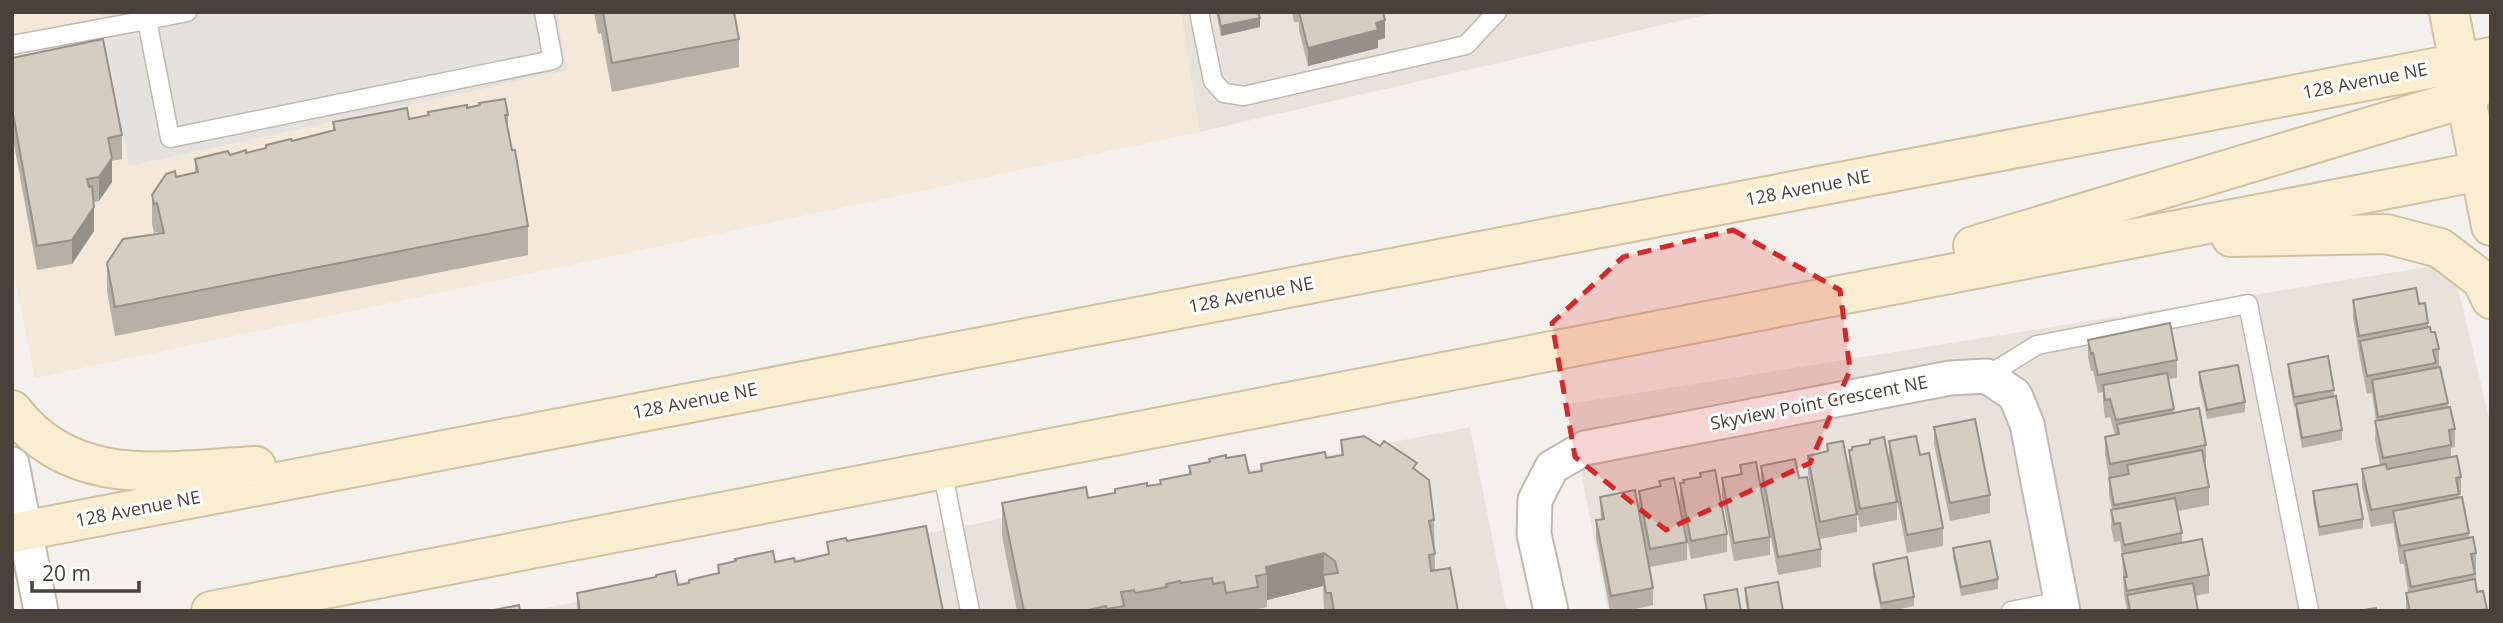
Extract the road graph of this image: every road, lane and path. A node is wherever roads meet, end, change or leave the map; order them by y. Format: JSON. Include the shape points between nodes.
{"nodes":[{"id":1,"x":187,"y":12,"type":"edge"},
{"id":2,"x":544,"y":12,"type":"edge"},
{"id":3,"x":1199,"y":12,"type":"edge"},
{"id":4,"x":1497,"y":12,"type":"edge"},
{"id":5,"x":2449,"y":12,"type":"edge"},
{"id":6,"x":146,"y":16,"type":"edge"},
{"id":7,"x":12,"y":45,"type":"edge"},
{"id":8,"x":2477,"y":73,"type":"edge"},
{"id":9,"x":2487,"y":167,"type":"edge"},
{"id":10,"x":2491,"y":226,"type":"edge"},
{"id":11,"x":2124,"y":239,"type":"junction"},
{"id":12,"x":2491,"y":299,"type":"edge"},
{"id":13,"x":1803,"y":301,"type":"junction"},
{"id":14,"x":1987,"y":376,"type":"junction"},
{"id":15,"x":12,"y":410,"type":"edge"},
{"id":16,"x":390,"y":460,"type":"junction"},
{"id":17,"x":12,"y":464,"type":"edge"},
{"id":18,"x":942,"y":469,"type":"junction"},
{"id":19,"x":17,"y":541,"type":"edge"},
{"id":20,"x":2062,"y":606,"type":"edge"},
{"id":21,"x":40,"y":611,"type":"edge"},
{"id":22,"x":211,"y":611,"type":"edge"},
{"id":23,"x":970,"y":611,"type":"edge"},
{"id":24,"x":1550,"y":611,"type":"edge"},
{"id":25,"x":2011,"y":611,"type":"edge"},
{"id":26,"x":2309,"y":611,"type":"edge"}],
"edges":[{"from":1,"to":6,"type":"lane"},
{"from":2,"to":6,"type":"lane","via":[[553,60],[170,138]]},
{"from":3,"to":4,"type":"lane","via":[[1213,82],[1224,93],[1244,96],[1466,45]]},
{"from":5,"to":8,"type":"main road"},
{"from":6,"to":7,"type":"lane"},
{"from":8,"to":9,"type":"main road"},
{"from":8,"to":13,"type":"main road"},
{"from":8,"to":16,"type":"main road","name":"128 Avenue NE"},
{"from":9,"to":10,"type":"main road"},
{"from":9,"to":11,"type":"main road"},
{"from":11,"to":12,"type":"main road","via":[[2386,234],[2440,248],[2482,279]]},
{"from":11,"to":13,"type":"main road"},
{"from":13,"to":18,"type":"main road"},
{"from":14,"to":20,"type":"street","via":[[2015,395],[2027,424]]},
{"from":14,"to":24,"type":"street","name":"Skyview Point Crescent NE","via":[[1950,378],[1585,448],[1552,467],[1535,500],[1534,534]]},
{"from":14,"to":26,"type":"lane","via":[[2036,345],[2248,304]]},
{"from":15,"to":16,"type":"main road","via":[[46,444],[101,468],[128,472]]},
{"from":16,"to":19,"type":"main road","name":"128 Avenue NE"},
{"from":17,"to":19,"type":"street"},
{"from":18,"to":22,"type":"main road"},
{"from":18,"to":23,"type":"lane"},
{"from":19,"to":21,"type":"street"},
{"from":20,"to":25,"type":"lane"}]}
